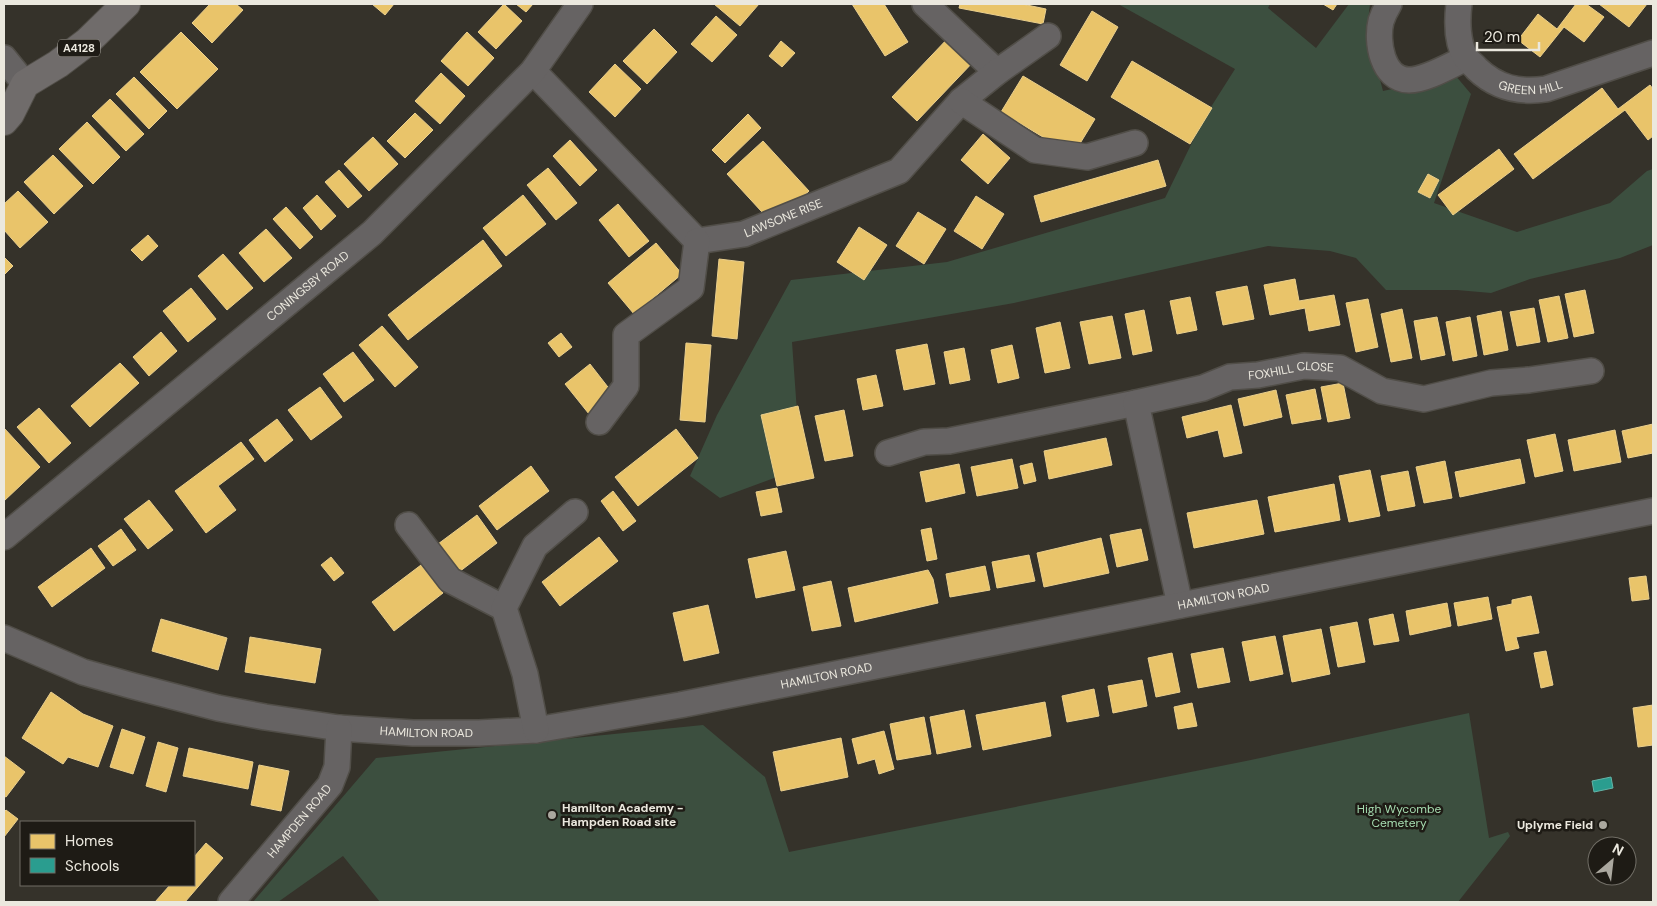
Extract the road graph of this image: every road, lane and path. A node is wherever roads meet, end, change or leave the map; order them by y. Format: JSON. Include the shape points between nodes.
{"nodes":[{"id":1,"x":126,"y":4,"type":"edge"},
{"id":2,"x":580,"y":4,"type":"edge"},
{"id":3,"x":925,"y":4,"type":"edge"},
{"id":4,"x":1389,"y":4,"type":"edge"},
{"id":5,"x":1459,"y":4,"type":"edge"},
{"id":6,"x":1048,"y":36,"type":"dead end"},
{"id":7,"x":1653,"y":53,"type":"edge"},
{"id":8,"x":4,"y":58,"type":"edge"},
{"id":9,"x":1466,"y":58,"type":"junction"},
{"id":10,"x":533,"y":70,"type":"junction"},
{"id":11,"x":997,"y":72,"type":"junction"},
{"id":12,"x":26,"y":84,"type":"junction"},
{"id":13,"x":961,"y":100,"type":"junction"},
{"id":14,"x":4,"y":121,"type":"edge"},
{"id":15,"x":1135,"y":143,"type":"dead end"},
{"id":16,"x":697,"y":241,"type":"junction"},
{"id":17,"x":1591,"y":371,"type":"dead end"},
{"id":18,"x":1136,"y":403,"type":"junction"},
{"id":19,"x":599,"y":422,"type":"dead end"},
{"id":20,"x":888,"y":453,"type":"dead end"},
{"id":21,"x":1653,"y":511,"type":"edge"},
{"id":22,"x":575,"y":512,"type":"dead end"},
{"id":23,"x":408,"y":524,"type":"dead end"},
{"id":24,"x":4,"y":537,"type":"edge"},
{"id":25,"x":1180,"y":605,"type":"junction"},
{"id":26,"x":504,"y":608,"type":"junction"},
{"id":27,"x":4,"y":638,"type":"edge"},
{"id":28,"x":339,"y":728,"type":"junction"},
{"id":29,"x":536,"y":730,"type":"junction"},
{"id":30,"x":231,"y":902,"type":"edge"}],
"edges":[{"from":1,"to":12,"type":"main road","number":"A4128","via":[[87,42]]},
{"from":2,"to":10,"type":"street","name":"CONINGSBY ROAD"},
{"from":3,"to":11,"type":"street"},
{"from":4,"to":9,"type":"street","via":[[1381,20],[1380,42],[1386,66],[1393,74],[1409,80],[1417,79]]},
{"from":5,"to":9,"type":"street","via":[[1460,41]]},
{"from":6,"to":11,"type":"street","name":"LAWSONE RISE"},
{"from":7,"to":9,"type":"street","name":"GREEN HILL","via":[[1530,91],[1497,83]]},
{"from":8,"to":12,"type":"street"},
{"from":10,"to":16,"type":"street"},
{"from":10,"to":24,"type":"street","name":"CONINGSBY ROAD","via":[[372,234]]},
{"from":11,"to":13,"type":"street","name":"LAWSONE RISE"},
{"from":12,"to":14,"type":"main road","number":"A4128"},
{"from":13,"to":15,"type":"street","via":[[1035,150],[1087,157]]},
{"from":13,"to":16,"type":"street","name":"LAWSONE RISE","via":[[899,171],[744,234]]},
{"from":16,"to":19,"type":"street","via":[[691,288],[626,336],[626,386]]},
{"from":17,"to":18,"type":"street","name":"FOXHILL CLOSE","via":[[1491,383],[1424,399],[1382,391],[1340,368],[1304,366],[1230,377],[1203,388]]},
{"from":18,"to":20,"type":"street","name":"FOXHILL CLOSE","via":[[949,441],[924,442]]},
{"from":18,"to":25,"type":"street"},
{"from":21,"to":25,"type":"street","name":"HAMILTON ROAD"},
{"from":22,"to":26,"type":"street","via":[[535,546]]},
{"from":23,"to":26,"type":"street","via":[[450,580]]},
{"from":25,"to":29,"type":"street","name":"HAMILTON ROAD","via":[[680,705]]},
{"from":26,"to":29,"type":"street","via":[[525,674]]},
{"from":27,"to":28,"type":"street","name":"HAMILTON ROAD","via":[[84,672],[125,684],[265,718]]},
{"from":28,"to":29,"type":"street","name":"HAMILTON ROAD","via":[[413,733]]},
{"from":28,"to":30,"type":"street","name":"HAMPDEN ROAD","via":[[337,767],[330,784]]}]}
